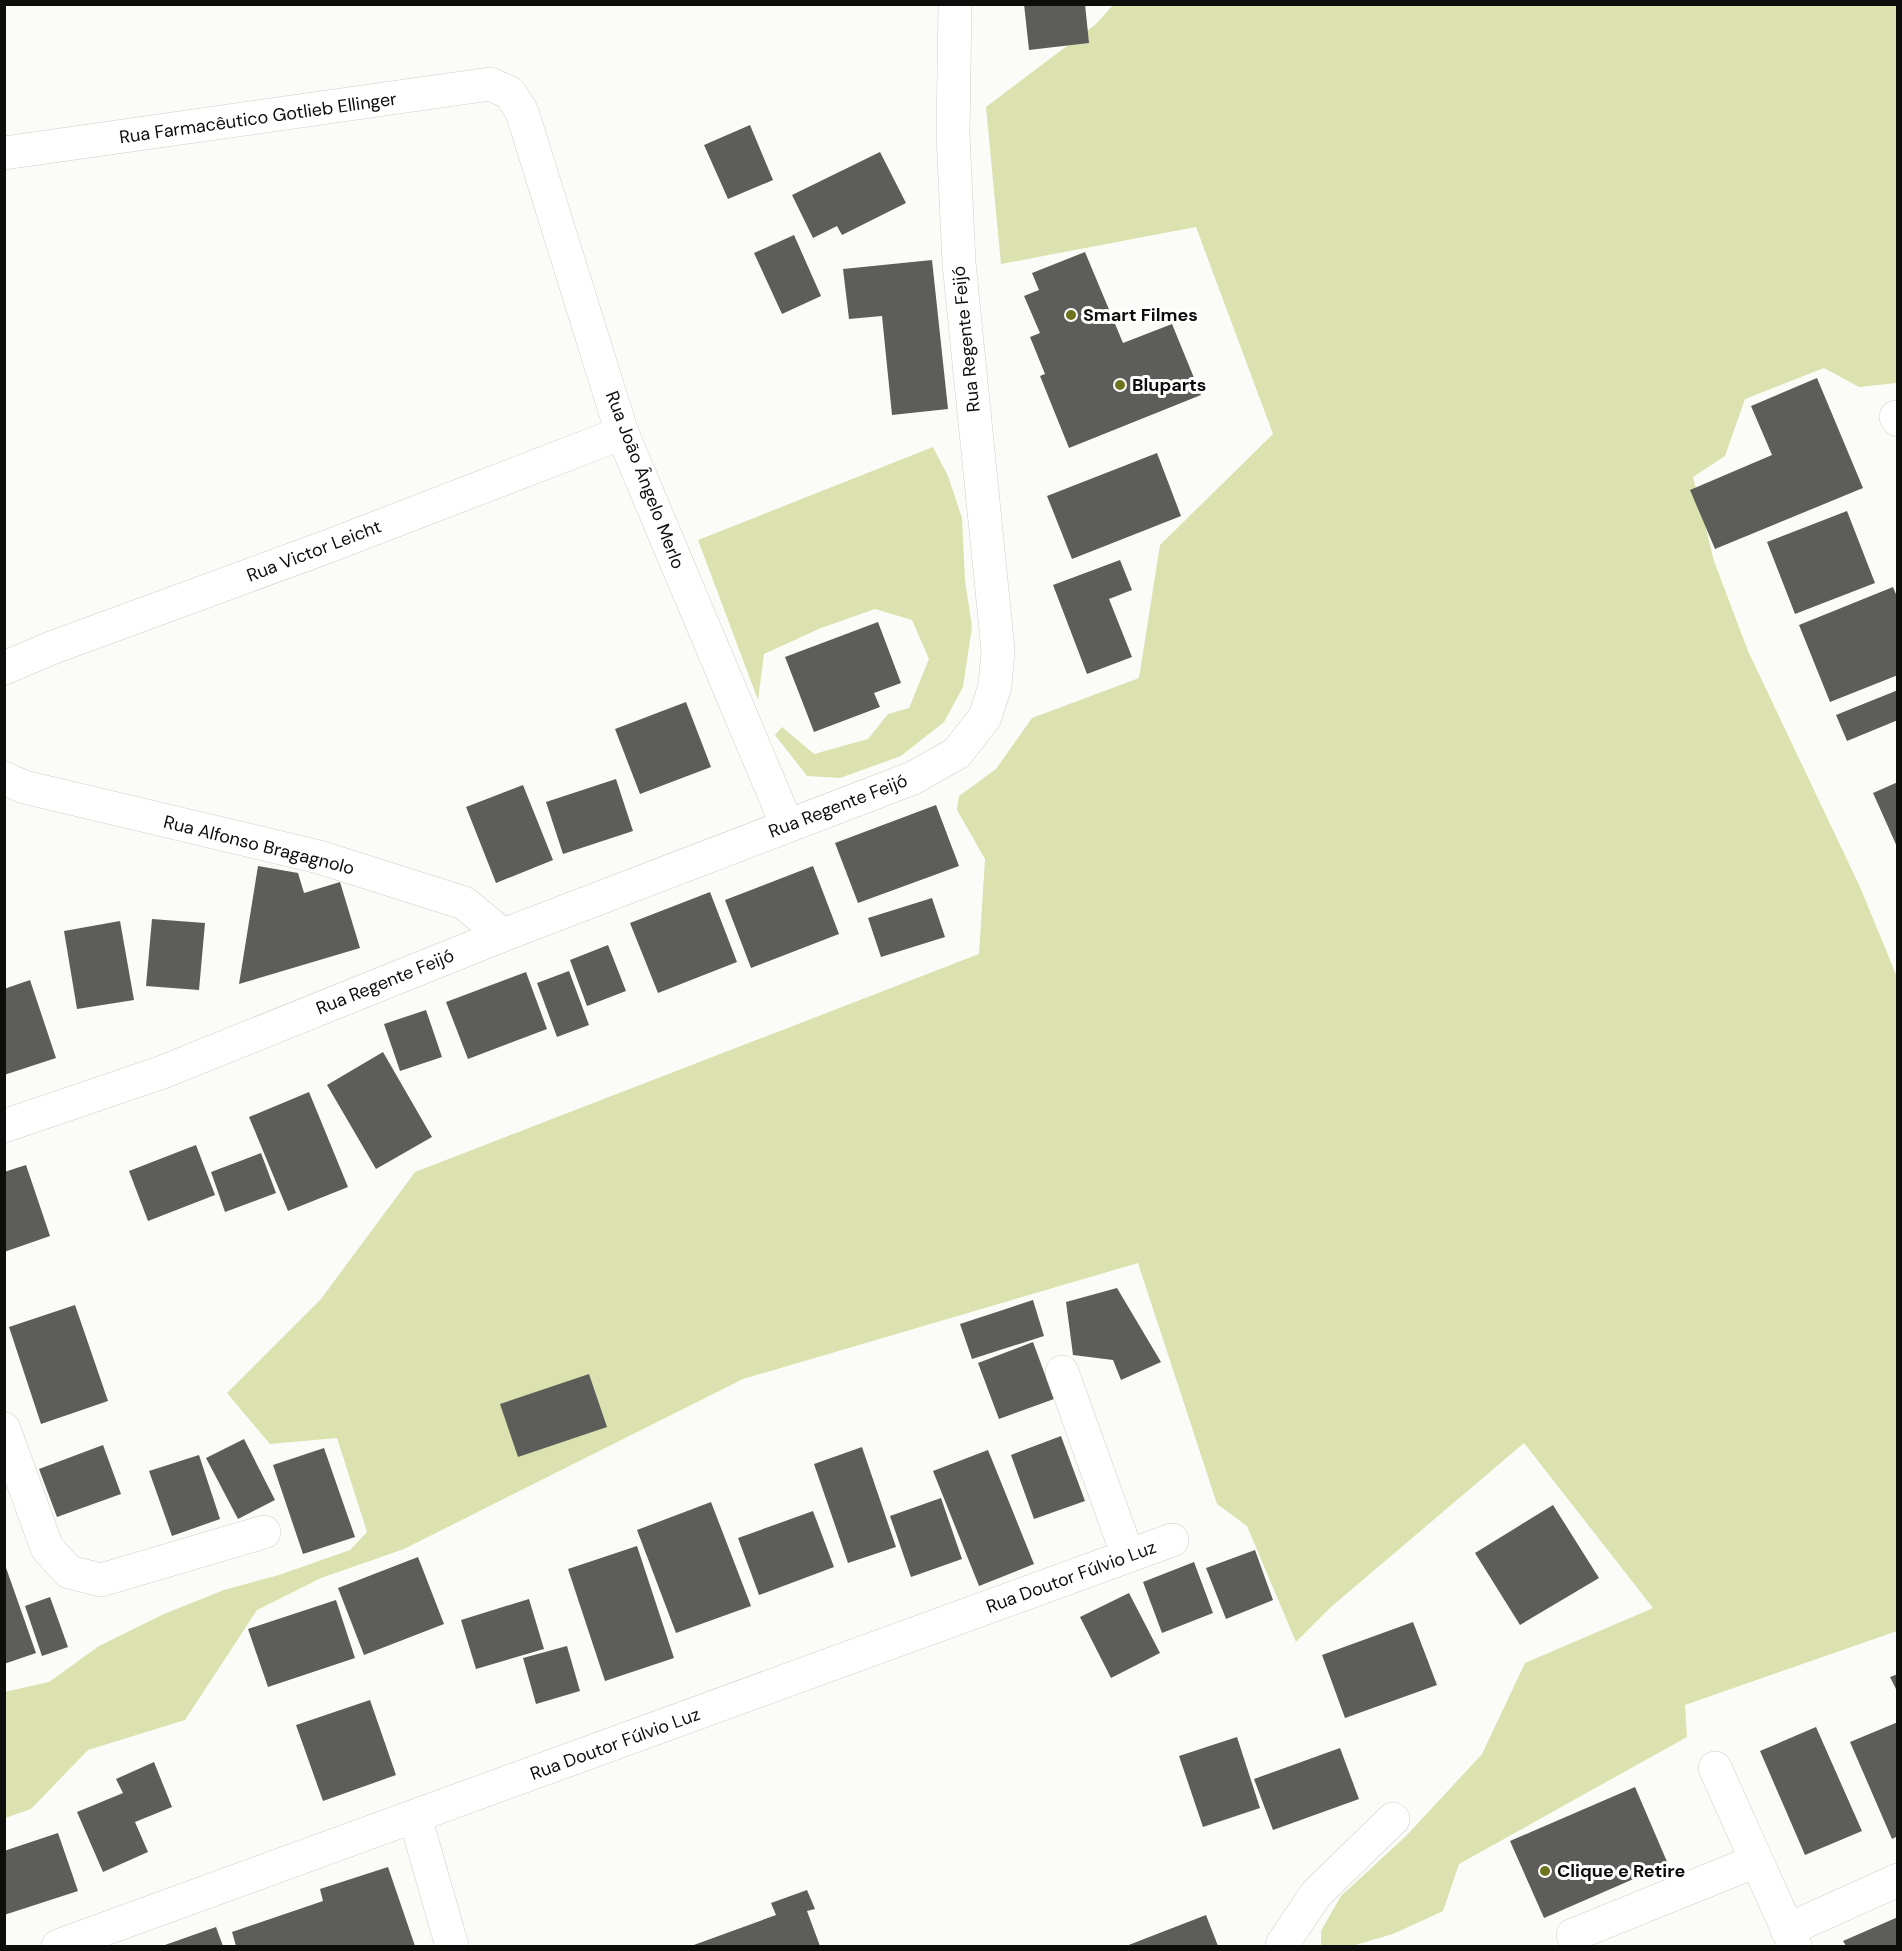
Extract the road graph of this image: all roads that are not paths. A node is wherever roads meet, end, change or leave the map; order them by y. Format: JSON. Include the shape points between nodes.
{"nodes":[{"id":1,"x":955,"y":4,"type":"edge"},
{"id":2,"x":510,"y":93,"type":"joint"},
{"id":3,"x":4,"y":153,"type":"edge"},
{"id":4,"x":622,"y":433,"type":"junction"},
{"id":5,"x":4,"y":668,"type":"edge"},
{"id":6,"x":4,"y":778,"type":"edge"},
{"id":7,"x":788,"y":825,"type":"junction"},
{"id":8,"x":503,"y":935,"type":"junction"},
{"id":9,"x":4,"y":1126,"type":"edge"},
{"id":10,"x":1062,"y":1372,"type":"dead end"},
{"id":11,"x":4,"y":1429,"type":"edge"},
{"id":12,"x":264,"y":1532,"type":"dead end"},
{"id":13,"x":1172,"y":1540,"type":"dead end"},
{"id":14,"x":1128,"y":1556,"type":"junction"},
{"id":15,"x":1715,"y":1768,"type":"dead end"},
{"id":16,"x":415,"y":1817,"type":"junction"},
{"id":17,"x":1393,"y":1819,"type":"dead end"},
{"id":18,"x":1756,"y":1861,"type":"junction"},
{"id":19,"x":1898,"y":1880,"type":"edge"},
{"id":20,"x":1573,"y":1935,"type":"dead end"},
{"id":21,"x":1791,"y":1938,"type":"edge"},
{"id":22,"x":58,"y":1947,"type":"edge"},
{"id":23,"x":452,"y":1947,"type":"edge"},
{"id":24,"x":1282,"y":1947,"type":"edge"}],
"edges":[{"from":1,"to":7,"type":"street","name":"Rua Regente Feijó","via":[[953,135],[958,263],[998,650],[995,686],[985,717],[957,753],[913,778]]},
{"from":2,"to":3,"type":"street","name":"Rua Farmacêutico Gotlieb Ellinger","via":[[490,84]]},
{"from":2,"to":4,"type":"street","name":"Rua João Ângelo Merlo","via":[[522,112]]},
{"from":4,"to":5,"type":"street","name":"Rua Victor Leicht"},
{"from":4,"to":7,"type":"street","name":"Rua João Ângelo Merlo"},
{"from":6,"to":8,"type":"street","name":"Rua Alfonso Bragagnolo","via":[[24,787],[319,857],[464,903]]},
{"from":7,"to":8,"type":"street","name":"Rua Regente Feijó"},
{"from":8,"to":9,"type":"street","name":"Rua Regente Feijó","via":[[160,1073]]},
{"from":10,"to":14,"type":"street"},
{"from":11,"to":12,"type":"street","via":[[47,1548],[69,1572],[101,1580]]},
{"from":13,"to":14,"type":"street","name":"Rua Doutor Fúlvio Luz"},
{"from":14,"to":16,"type":"street","name":"Rua Doutor Fúlvio Luz"},
{"from":15,"to":18,"type":"street"},
{"from":16,"to":22,"type":"street","name":"Rua Doutor Fúlvio Luz"},
{"from":16,"to":23,"type":"street"},
{"from":17,"to":24,"type":"street","via":[[1316,1894]]},
{"from":18,"to":20,"type":"street"},
{"from":18,"to":21,"type":"street"},
{"from":19,"to":21,"type":"street"}]}
